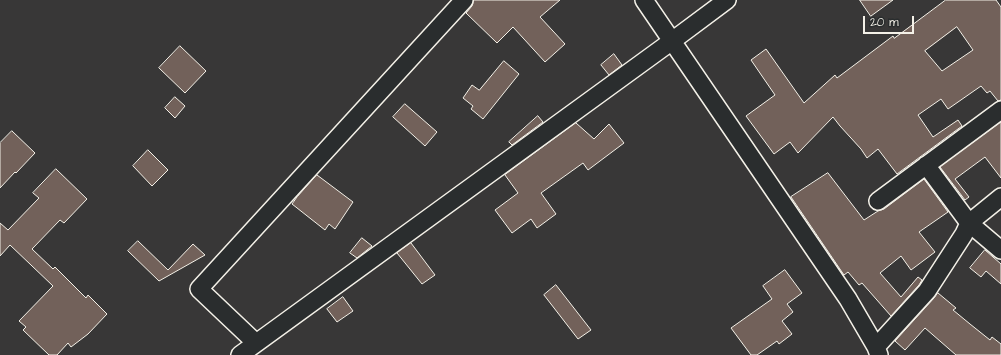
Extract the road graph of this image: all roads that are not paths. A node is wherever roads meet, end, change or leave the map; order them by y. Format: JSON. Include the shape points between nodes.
{"nodes":[{"id":1,"x":464,"y":0,"type":"edge"},
{"id":2,"x":644,"y":0,"type":"edge"},
{"id":3,"x":727,"y":0,"type":"edge"},
{"id":4,"x":672,"y":41,"type":"junction"},
{"id":5,"x":1001,"y":110,"type":"edge"},
{"id":6,"x":926,"y":165,"type":"junction"},
{"id":7,"x":1001,"y":197,"type":"edge"},
{"id":8,"x":878,"y":201,"type":"dead end"},
{"id":9,"x":969,"y":223,"type":"junction"},
{"id":10,"x":1001,"y":250,"type":"edge"},
{"id":11,"x":256,"y":343,"type":"junction"},
{"id":12,"x":878,"y":351,"type":"edge"},
{"id":13,"x":240,"y":355,"type":"edge"}],
"edges":[{"from":1,"to":11,"type":"street","via":[[199,289]]},
{"from":2,"to":4,"type":"street"},
{"from":3,"to":4,"type":"street"},
{"from":4,"to":11,"type":"street"},
{"from":4,"to":12,"type":"street","via":[[848,300]]},
{"from":5,"to":6,"type":"street"},
{"from":6,"to":8,"type":"street"},
{"from":6,"to":9,"type":"street"},
{"from":7,"to":9,"type":"street"},
{"from":9,"to":10,"type":"street"},
{"from":9,"to":12,"type":"street","via":[[927,291]]},
{"from":11,"to":13,"type":"street"}]}
